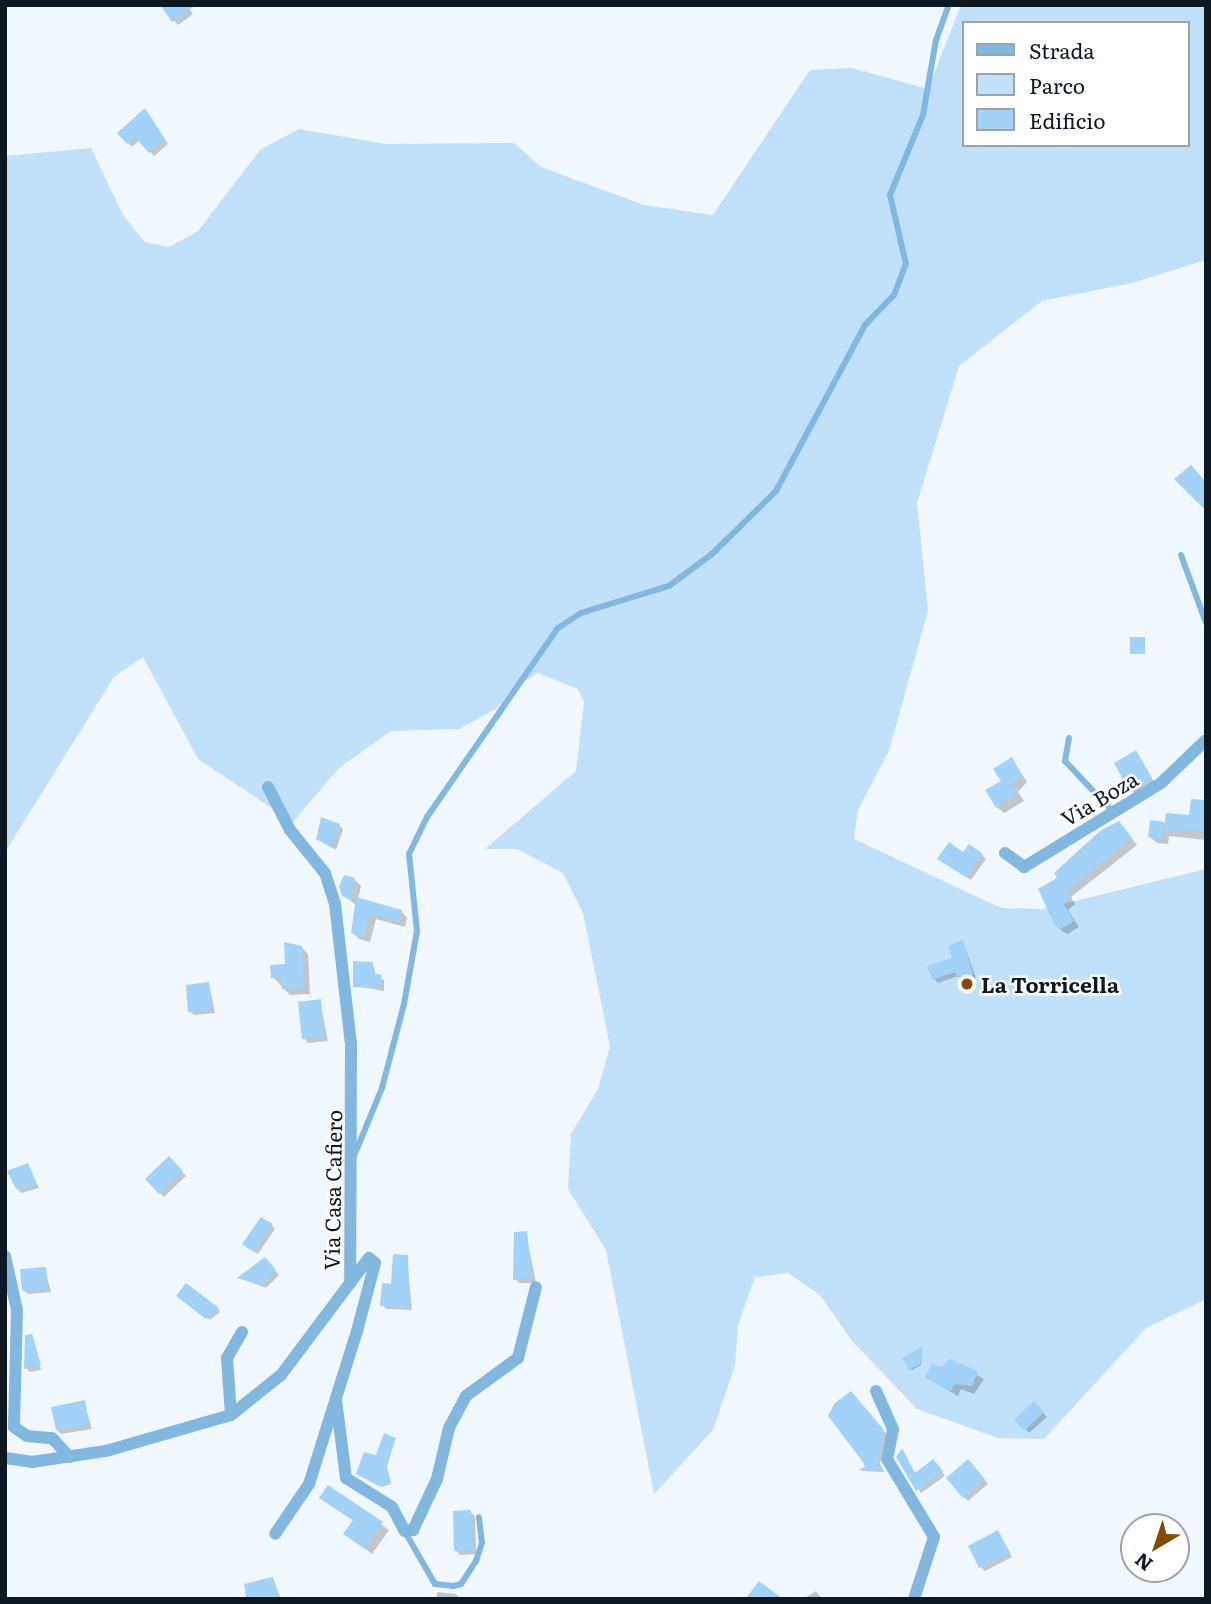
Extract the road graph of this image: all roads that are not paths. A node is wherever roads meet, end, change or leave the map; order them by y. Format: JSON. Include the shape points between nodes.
{"nodes":[{"id":1,"x":949,"y":5,"type":"edge"},
{"id":2,"x":1181,"y":555,"type":"dead end"},
{"id":3,"x":1206,"y":623,"type":"edge"},
{"id":4,"x":1069,"y":737,"type":"dead end"},
{"id":5,"x":1206,"y":740,"type":"edge"},
{"id":6,"x":268,"y":787,"type":"dead end"},
{"id":7,"x":1113,"y":812,"type":"junction"},
{"id":8,"x":1005,"y":853,"type":"dead end"},
{"id":9,"x":354,"y":1157,"type":"junction"},
{"id":10,"x":5,"y":1256,"type":"edge"},
{"id":11,"x":350,"y":1283,"type":"junction"},
{"id":12,"x":536,"y":1287,"type":"dead end"},
{"id":13,"x":242,"y":1332,"type":"dead end"},
{"id":14,"x":876,"y":1391,"type":"dead end"},
{"id":15,"x":336,"y":1399,"type":"junction"},
{"id":16,"x":231,"y":1415,"type":"junction"},
{"id":17,"x":70,"y":1457,"type":"junction"},
{"id":18,"x":5,"y":1458,"type":"edge"},
{"id":19,"x":479,"y":1517,"type":"dead end"},
{"id":20,"x":405,"y":1531,"type":"junction"},
{"id":21,"x":275,"y":1534,"type":"dead end"},
{"id":22,"x":914,"y":1599,"type":"edge"}],
"edges":[{"from":1,"to":9,"type":"lane","via":[[936,40],[923,115],[890,195],[906,264],[894,295],[865,325],[776,491],[712,554],[669,586],[581,613],[558,628],[427,817],[409,854],[417,930],[404,1004],[382,1087]]},
{"from":2,"to":3,"type":"lane"},
{"from":4,"to":7,"type":"lane","via":[[1065,761]]},
{"from":5,"to":7,"type":"street","name":"Via Boza","via":[[1161,783]]},
{"from":6,"to":9,"type":"street","name":"Via Casa Cafiero","via":[[290,830],[325,873],[335,904],[351,1044]]},
{"from":7,"to":8,"type":"street","name":"Via Boza","via":[[1024,867]]},
{"from":9,"to":11,"type":"street","name":"Via Casa Cafiero"},
{"from":10,"to":17,"type":"street","via":[[17,1310],[14,1427],[27,1436],[52,1438]]},
{"from":11,"to":15,"type":"street","name":"Via Casa Cafiero","via":[[369,1258],[375,1264]]},
{"from":11,"to":16,"type":"street","via":[[281,1375]]},
{"from":12,"to":20,"type":"street","via":[[518,1357],[466,1395],[449,1428],[422,1518],[414,1530]]},
{"from":13,"to":16,"type":"street","via":[[227,1358]]},
{"from":14,"to":22,"type":"street","via":[[893,1429],[887,1459],[934,1537]]},
{"from":15,"to":20,"type":"street","via":[[346,1478],[392,1507]]},
{"from":15,"to":21,"type":"street","name":"Via Casa Cafiero","via":[[309,1484]]},
{"from":16,"to":17,"type":"street"},
{"from":17,"to":18,"type":"street","via":[[32,1462]]},
{"from":19,"to":20,"type":"lane","via":[[482,1543],[476,1561],[461,1584],[453,1586],[435,1584]]}]}
